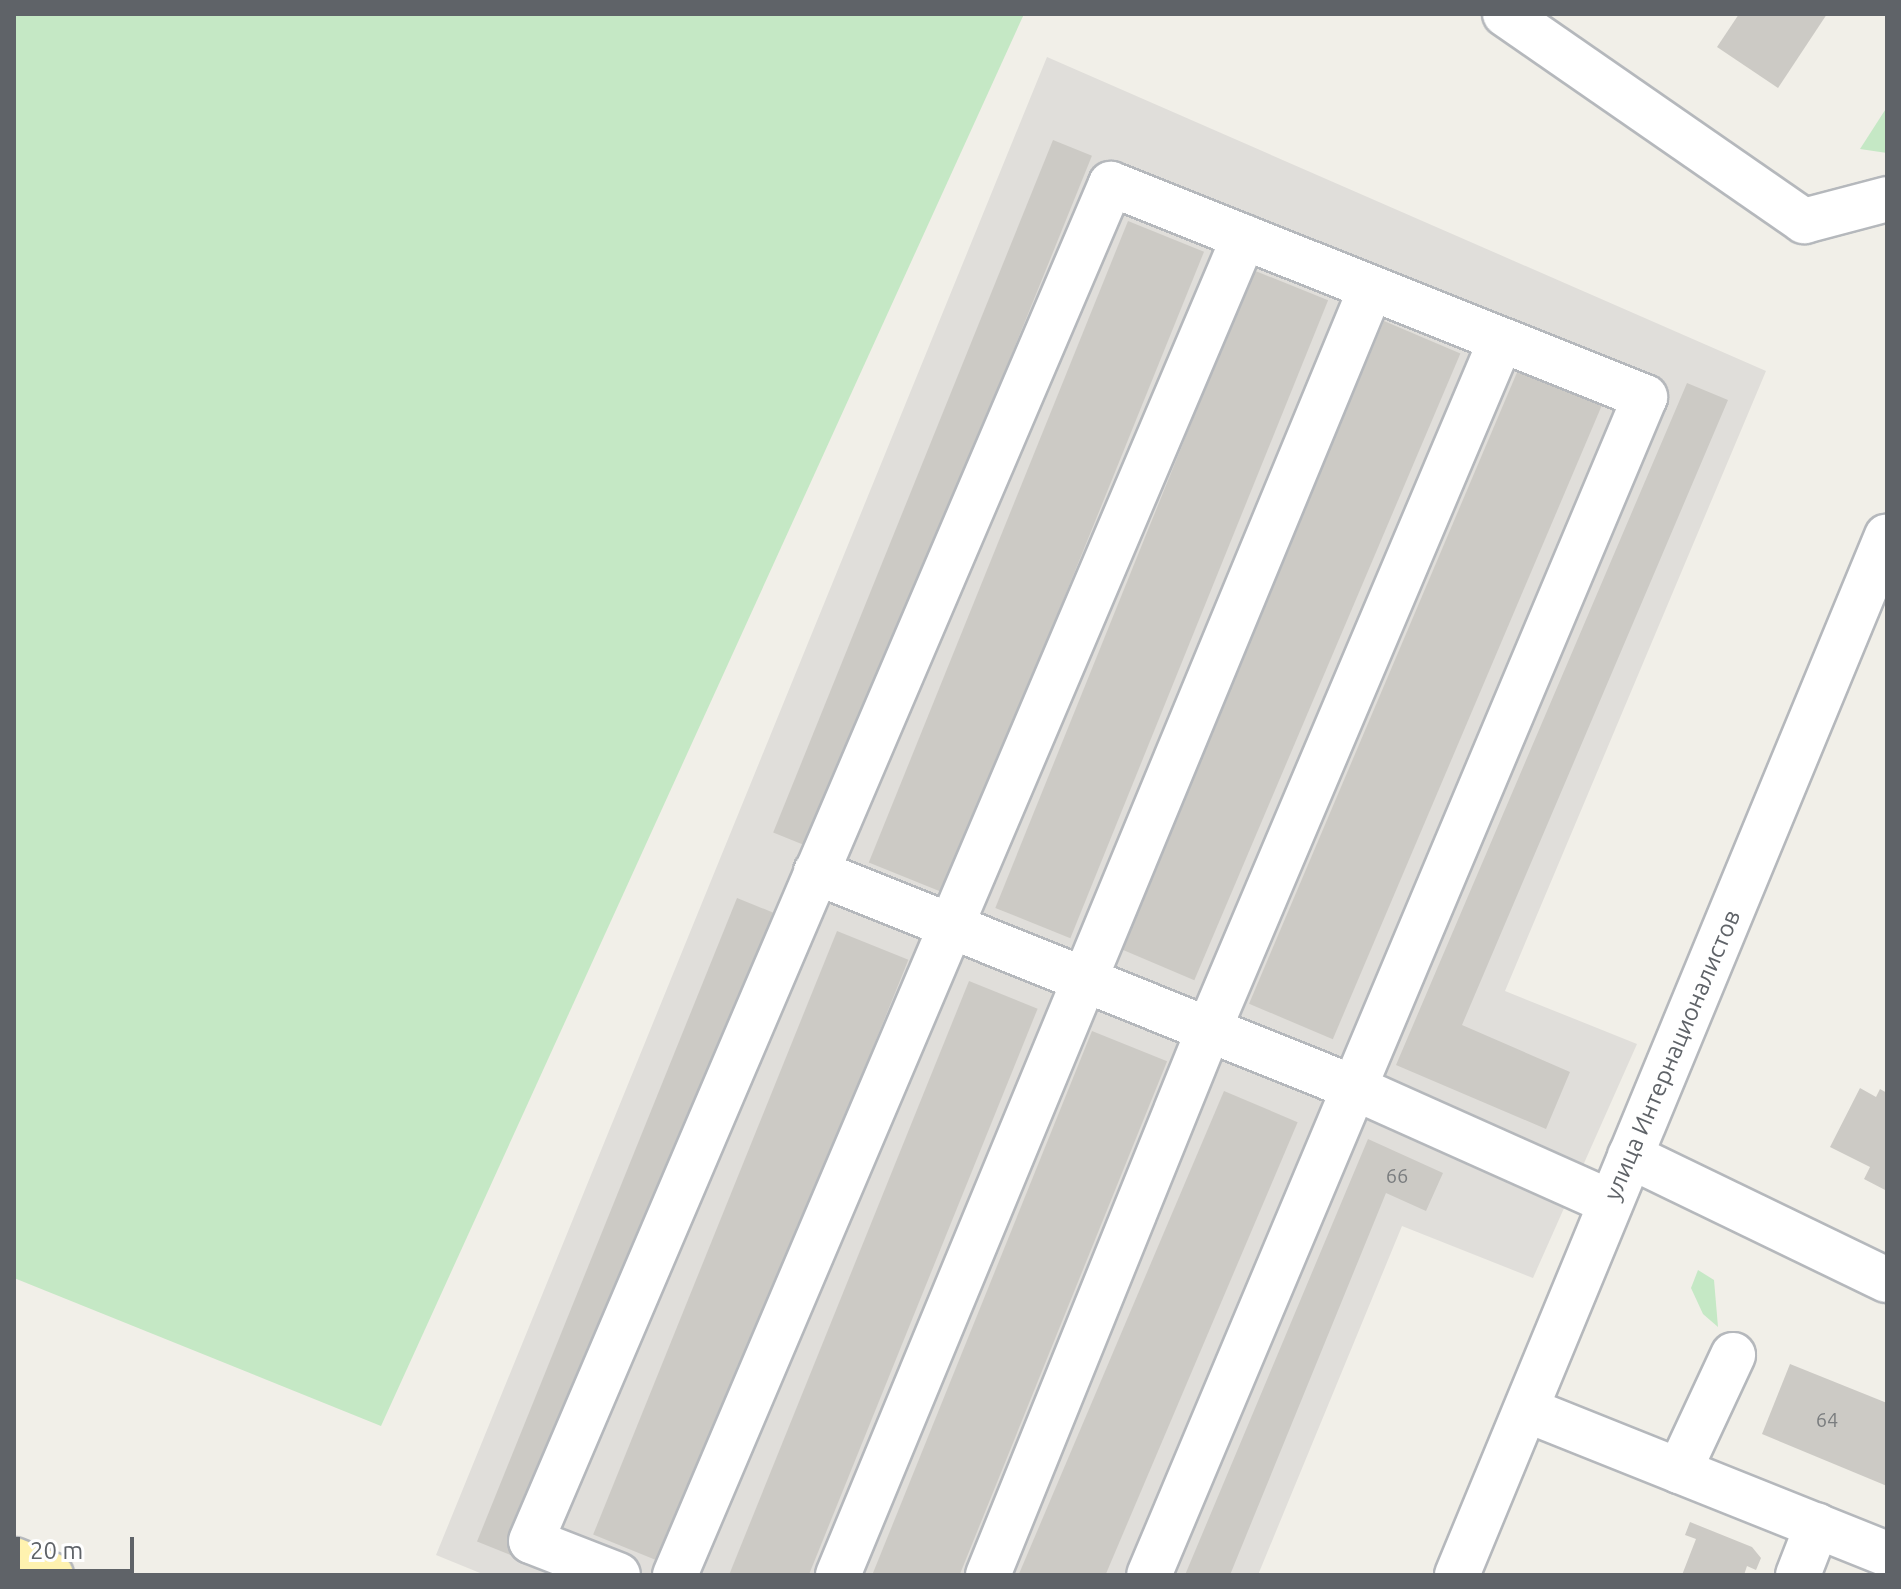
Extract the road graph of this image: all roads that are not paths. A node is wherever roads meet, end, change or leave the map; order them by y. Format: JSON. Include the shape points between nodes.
{"nodes":[{"id":1,"x":1505,"y":14,"type":"edge"},
{"id":2,"x":1887,"y":199,"type":"edge"},
{"id":3,"x":1244,"y":237,"type":"junction"},
{"id":4,"x":1371,"y":288,"type":"junction"},
{"id":5,"x":1501,"y":340,"type":"junction"},
{"id":6,"x":1887,"y":536,"type":"edge"},
{"id":7,"x":816,"y":872,"type":"junction"},
{"id":8,"x":950,"y":926,"type":"junction"},
{"id":9,"x":1083,"y":979,"type":"junction"},
{"id":10,"x":1209,"y":1029,"type":"junction"},
{"id":11,"x":1357,"y":1089,"type":"junction"},
{"id":12,"x":1630,"y":1156,"type":"junction"},
{"id":13,"x":1610,"y":1202,"type":"junction"},
{"id":14,"x":1887,"y":1280,"type":"edge"},
{"id":15,"x":1733,"y":1355,"type":"dead end"},
{"id":16,"x":1527,"y":1410,"type":"junction"},
{"id":17,"x":1679,"y":1471,"type":"junction"},
{"id":18,"x":1817,"y":1526,"type":"junction"},
{"id":19,"x":1887,"y":1554,"type":"edge"},
{"id":20,"x":14,"y":1560,"type":"edge"},
{"id":21,"x":51,"y":1575,"type":"edge"},
{"id":22,"x":618,"y":1575,"type":"edge"},
{"id":23,"x":675,"y":1575,"type":"edge"},
{"id":24,"x":838,"y":1575,"type":"edge"},
{"id":25,"x":988,"y":1575,"type":"edge"},
{"id":26,"x":1149,"y":1575,"type":"edge"},
{"id":27,"x":1457,"y":1575,"type":"edge"},
{"id":28,"x":1798,"y":1575,"type":"edge"}],
"edges":[{"from":1,"to":2,"type":"street","via":[[1804,221]]},
{"from":3,"to":4,"type":"street"},
{"from":3,"to":7,"type":"street","via":[[1111,184]]},
{"from":3,"to":8,"type":"street"},
{"from":4,"to":5,"type":"street"},
{"from":4,"to":9,"type":"street"},
{"from":5,"to":10,"type":"street"},
{"from":5,"to":11,"type":"street","via":[[1645,397]]},
{"from":6,"to":12,"type":"street","name":"улица Интернационалистов"},
{"from":7,"to":8,"type":"street"},
{"from":7,"to":22,"type":"street","via":[[531,1541]]},
{"from":8,"to":9,"type":"street"},
{"from":8,"to":23,"type":"street"},
{"from":9,"to":10,"type":"street"},
{"from":9,"to":24,"type":"street"},
{"from":10,"to":11,"type":"street"},
{"from":10,"to":25,"type":"street"},
{"from":11,"to":13,"type":"street"},
{"from":11,"to":26,"type":"street"},
{"from":12,"to":13,"type":"street","name":"улица Интернационалистов"},
{"from":12,"to":14,"type":"street"},
{"from":13,"to":16,"type":"street","name":"улица Интернационалистов"},
{"from":15,"to":17,"type":"street"},
{"from":16,"to":17,"type":"street"},
{"from":16,"to":27,"type":"street","name":"улица Интернационалистов"},
{"from":17,"to":18,"type":"street"},
{"from":18,"to":19,"type":"street"},
{"from":18,"to":28,"type":"street"},
{"from":20,"to":21,"type":"main road"}]}
